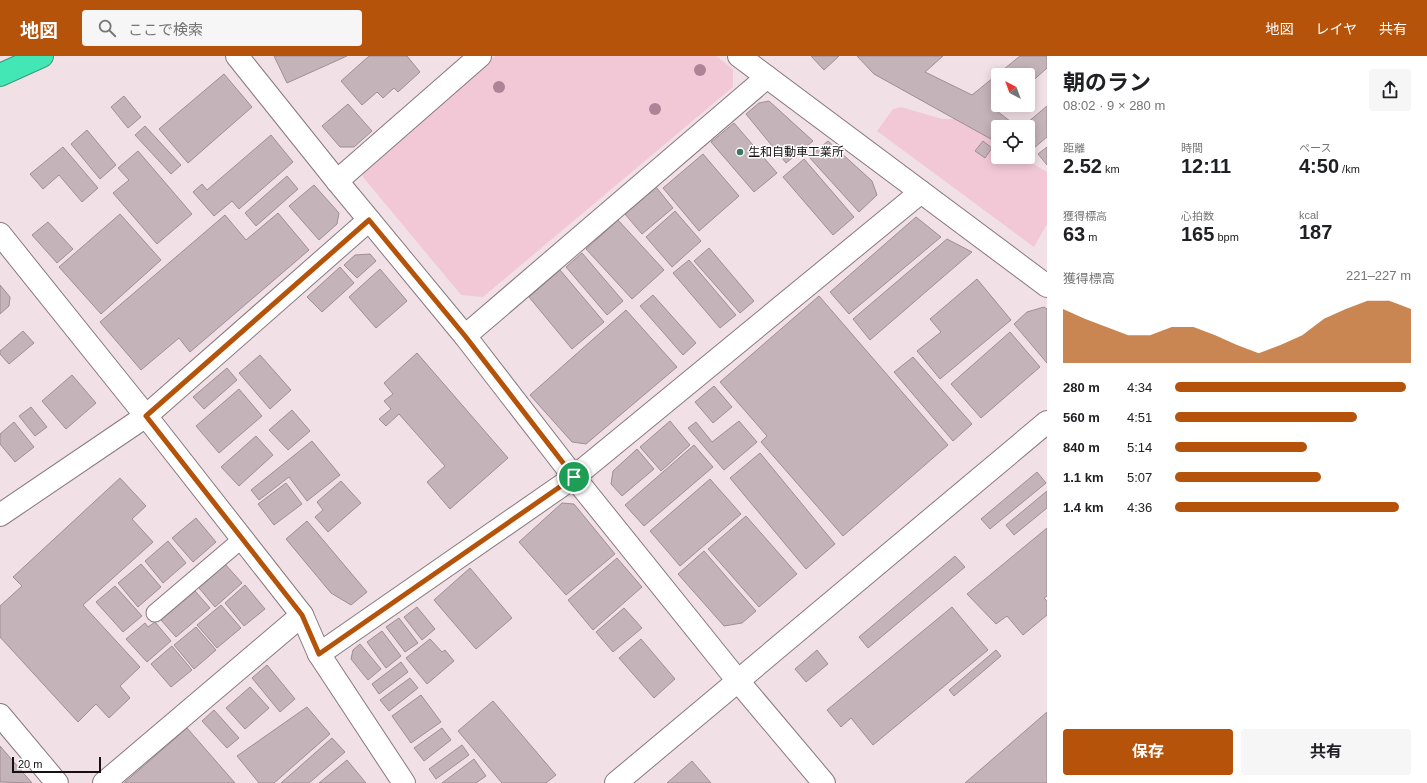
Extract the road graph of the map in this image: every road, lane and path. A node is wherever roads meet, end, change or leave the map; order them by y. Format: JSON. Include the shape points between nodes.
{"nodes":[{"id":1,"x":42,"y":56,"type":"edge"},
{"id":2,"x":237,"y":56,"type":"edge"},
{"id":3,"x":480,"y":56,"type":"edge"},
{"id":4,"x":739,"y":56,"type":"edge"},
{"id":5,"x":0,"y":75,"type":"edge"},
{"id":6,"x":767,"y":77,"type":"junction"},
{"id":7,"x":337,"y":181,"type":"junction"},
{"id":8,"x":921,"y":192,"type":"junction"},
{"id":9,"x":369,"y":220,"type":"junction"},
{"id":10,"x":0,"y":234,"type":"edge"},
{"id":11,"x":1047,"y":286,"type":"edge"},
{"id":12,"x":465,"y":336,"type":"junction"},
{"id":13,"x":146,"y":416,"type":"junction"},
{"id":14,"x":1047,"y":422,"type":"edge"},
{"id":15,"x":574,"y":477,"type":"junction"},
{"id":16,"x":0,"y":515,"type":"edge"},
{"id":17,"x":242,"y":539,"type":"junction"},
{"id":18,"x":155,"y":613,"type":"dead end"},
{"id":19,"x":302,"y":615,"type":"junction"},
{"id":20,"x":319,"y":654,"type":"junction"},
{"id":21,"x":738,"y":681,"type":"junction"},
{"id":22,"x":0,"y":716,"type":"edge"},
{"id":23,"x":57,"y":783,"type":"edge"},
{"id":24,"x":104,"y":783,"type":"edge"},
{"id":25,"x":404,"y":783,"type":"edge"},
{"id":26,"x":616,"y":783,"type":"edge"},
{"id":27,"x":824,"y":783,"type":"edge"}],
"edges":[{"from":1,"to":5,"type":"highway"},
{"from":2,"to":7,"type":"street"},
{"from":3,"to":7,"type":"street"},
{"from":4,"to":6,"type":"street"},
{"from":6,"to":8,"type":"street"},
{"from":6,"to":12,"type":"street"},
{"from":7,"to":9,"type":"street"},
{"from":8,"to":11,"type":"street"},
{"from":8,"to":15,"type":"street"},
{"from":9,"to":12,"type":"street"},
{"from":9,"to":13,"type":"street"},
{"from":10,"to":13,"type":"street"},
{"from":12,"to":15,"type":"street"},
{"from":13,"to":16,"type":"street"},
{"from":13,"to":17,"type":"street"},
{"from":14,"to":21,"type":"street"},
{"from":15,"to":20,"type":"street"},
{"from":15,"to":21,"type":"street"},
{"from":17,"to":18,"type":"lane"},
{"from":17,"to":19,"type":"street"},
{"from":19,"to":20,"type":"street"},
{"from":19,"to":24,"type":"street"},
{"from":20,"to":25,"type":"street"},
{"from":21,"to":26,"type":"street"},
{"from":21,"to":27,"type":"street"},
{"from":22,"to":23,"type":"street"}]}
